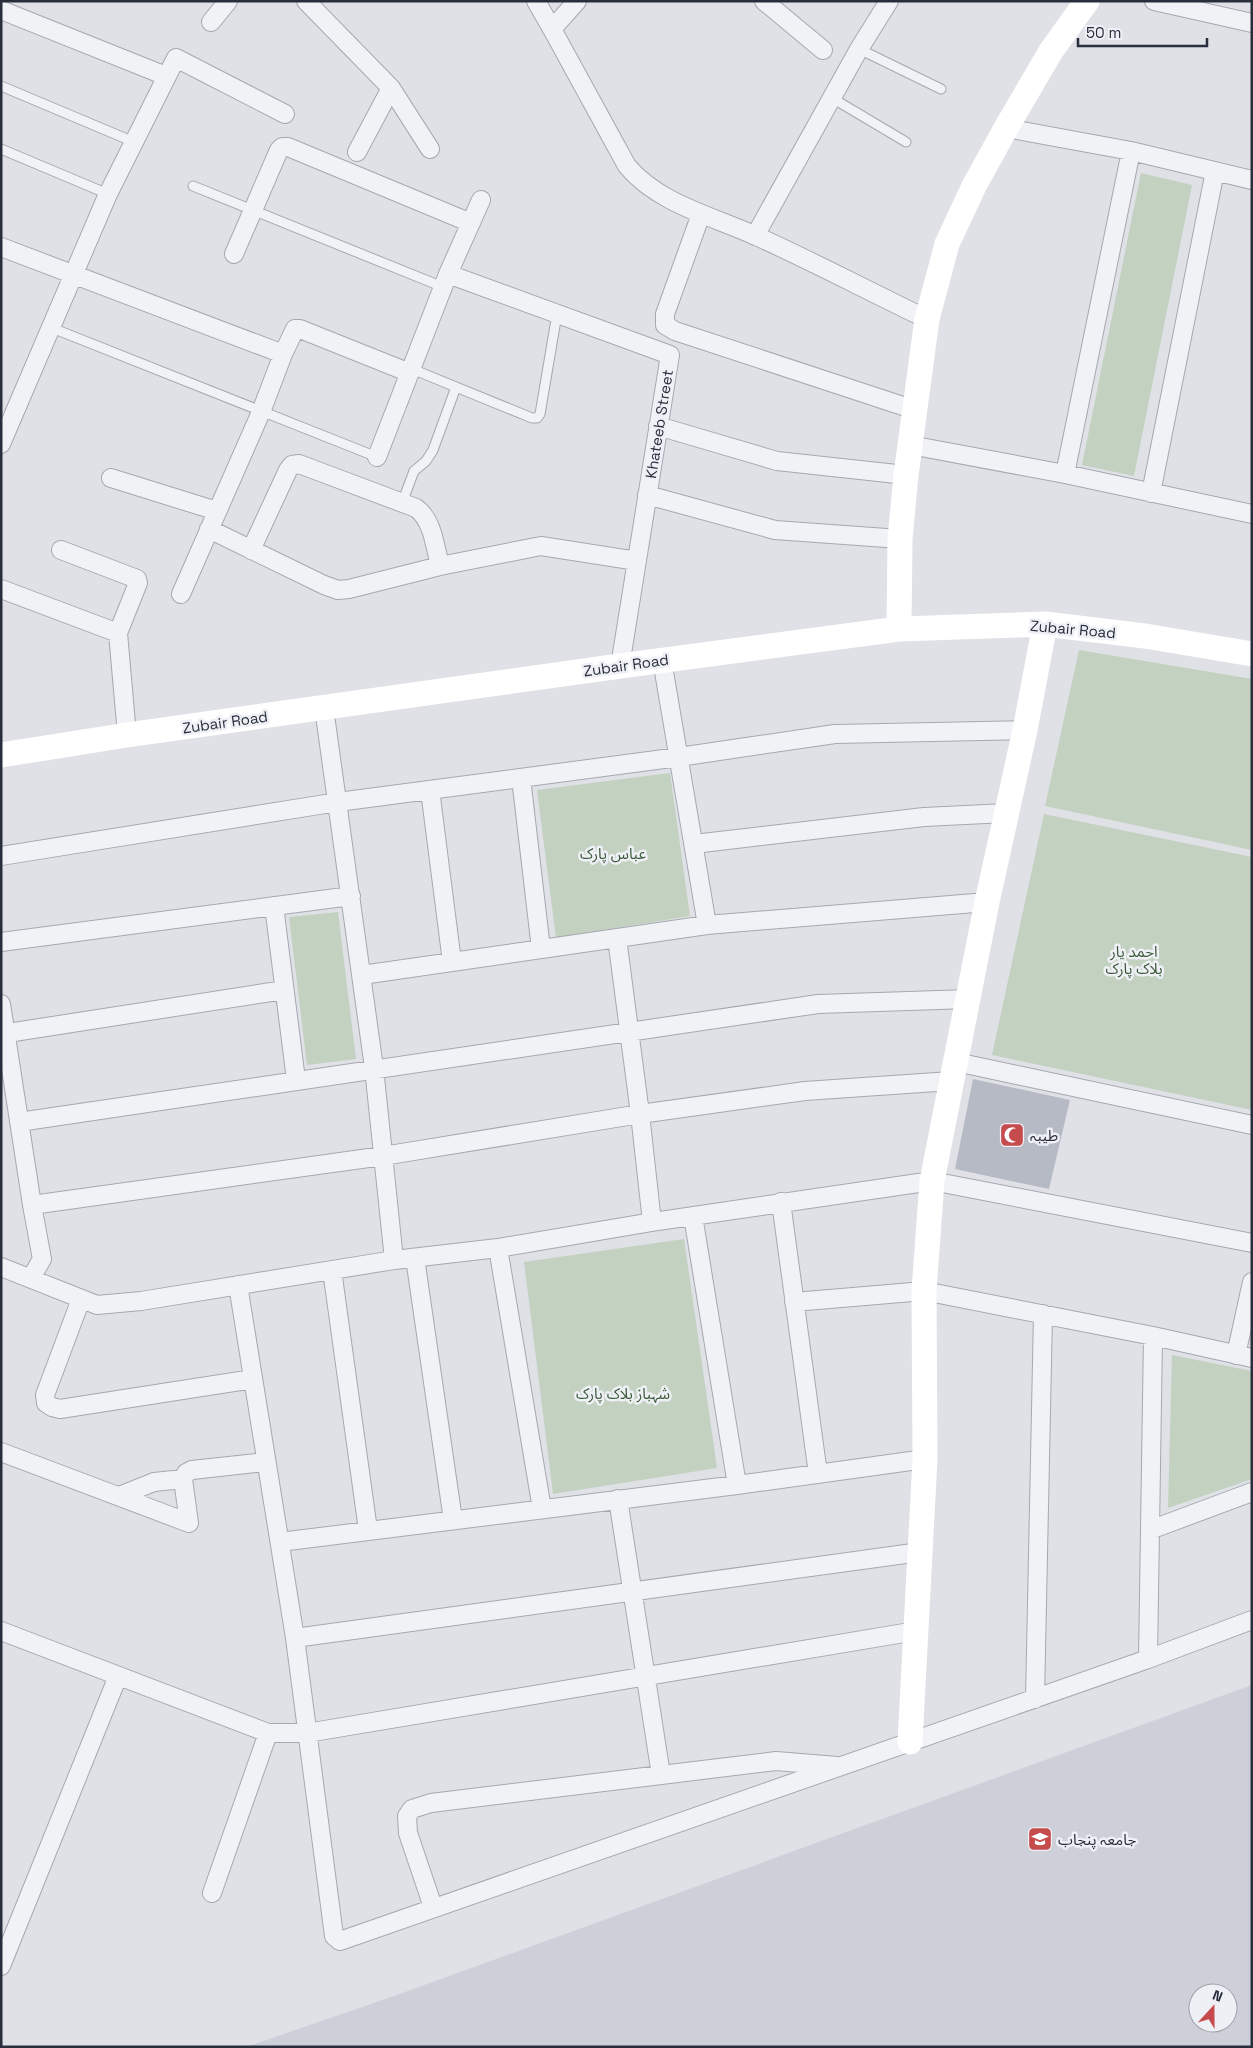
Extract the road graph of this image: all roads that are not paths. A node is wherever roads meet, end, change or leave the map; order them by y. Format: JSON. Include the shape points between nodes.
{"nodes":[{"id":1,"x":228,"y":1,"type":"edge"},
{"id":2,"x":306,"y":1,"type":"edge"},
{"id":3,"x":536,"y":1,"type":"edge"},
{"id":4,"x":577,"y":1,"type":"edge"},
{"id":5,"x":764,"y":1,"type":"edge"},
{"id":6,"x":889,"y":1,"type":"edge"},
{"id":7,"x":1087,"y":1,"type":"edge"},
{"id":8,"x":1154,"y":1,"type":"edge"},
{"id":9,"x":1,"y":10,"type":"edge"},
{"id":10,"x":211,"y":22,"type":"dead end"},
{"id":11,"x":1252,"y":22,"type":"edge"},
{"id":12,"x":552,"y":29,"type":"junction"},
{"id":13,"x":859,"y":49,"type":"junction"},
{"id":14,"x":823,"y":50,"type":"dead end"},
{"id":15,"x":166,"y":76,"type":"junction"},
{"id":16,"x":1,"y":86,"type":"edge"},
{"id":17,"x":391,"y":88,"type":"junction"},
{"id":18,"x":940,"y":89,"type":"dead end"},
{"id":19,"x":832,"y":98,"type":"junction"},
{"id":20,"x":285,"y":114,"type":"dead end"},
{"id":21,"x":1006,"y":128,"type":"junction"},
{"id":22,"x":134,"y":142,"type":"junction"},
{"id":23,"x":906,"y":142,"type":"dead end"},
{"id":24,"x":1,"y":149,"type":"edge"},
{"id":25,"x":430,"y":149,"type":"dead end"},
{"id":26,"x":1130,"y":151,"type":"junction"},
{"id":27,"x":357,"y":152,"type":"dead end"},
{"id":28,"x":1215,"y":171,"type":"junction"},
{"id":29,"x":1252,"y":180,"type":"edge"},
{"id":30,"x":193,"y":186,"type":"dead end"},
{"id":31,"x":108,"y":194,"type":"junction"},
{"id":32,"x":481,"y":200,"type":"dead end"},
{"id":33,"x":253,"y":211,"type":"junction"},
{"id":34,"x":701,"y":214,"type":"junction"},
{"id":35,"x":471,"y":222,"type":"junction"},
{"id":36,"x":755,"y":236,"type":"junction"},
{"id":37,"x":1,"y":247,"type":"edge"},
{"id":38,"x":234,"y":254,"type":"dead end"},
{"id":39,"x":74,"y":274,"type":"junction"},
{"id":40,"x":446,"y":281,"type":"junction"},
{"id":41,"x":557,"y":314,"type":"junction"},
{"id":42,"x":927,"y":319,"type":"junction"},
{"id":43,"x":52,"y":328,"type":"junction"},
{"id":44,"x":674,"y":331,"type":"junction"},
{"id":45,"x":283,"y":354,"type":"junction"},
{"id":46,"x":670,"y":355,"type":"junction"},
{"id":47,"x":411,"y":371,"type":"junction"},
{"id":48,"x":456,"y":387,"type":"junction"},
{"id":49,"x":915,"y":410,"type":"junction"},
{"id":50,"x":261,"y":412,"type":"junction"},
{"id":51,"x":658,"y":426,"type":"junction"},
{"id":52,"x":1,"y":444,"type":"edge"},
{"id":53,"x":910,"y":445,"type":"junction"},
{"id":54,"x":378,"y":457,"type":"joint"},
{"id":55,"x":1065,"y":474,"type":"junction"},
{"id":56,"x":906,"y":475,"type":"junction"},
{"id":57,"x":111,"y":478,"type":"dead end"},
{"id":58,"x":1151,"y":493,"type":"junction"},
{"id":59,"x":648,"y":494,"type":"junction"},
{"id":60,"x":402,"y":503,"type":"junction"},
{"id":61,"x":217,"y":511,"type":"junction"},
{"id":62,"x":1252,"y":514,"type":"edge"},
{"id":63,"x":209,"y":529,"type":"junction"},
{"id":64,"x":900,"y":539,"type":"junction"},
{"id":65,"x":61,"y":550,"type":"dead end"},
{"id":66,"x":251,"y":550,"type":"junction"},
{"id":67,"x":637,"y":561,"type":"junction"},
{"id":68,"x":440,"y":566,"type":"junction"},
{"id":69,"x":1,"y":589,"type":"edge"},
{"id":70,"x":181,"y":594,"type":"dead end"},
{"id":71,"x":1045,"y":624,"type":"junction"},
{"id":72,"x":899,"y":629,"type":"junction"},
{"id":73,"x":118,"y":634,"type":"junction"},
{"id":74,"x":1252,"y":654,"type":"edge"},
{"id":75,"x":662,"y":660,"type":"junction"},
{"id":76,"x":620,"y":666,"type":"junction"},
{"id":77,"x":324,"y":708,"type":"junction"},
{"id":78,"x":1025,"y":730,"type":"junction"},
{"id":79,"x":127,"y":735,"type":"junction"},
{"id":80,"x":1,"y":755,"type":"edge"},
{"id":81,"x":679,"y":757,"type":"junction"},
{"id":82,"x":521,"y":778,"type":"junction"},
{"id":83,"x":430,"y":790,"type":"junction"},
{"id":84,"x":338,"y":802,"type":"junction"},
{"id":85,"x":1007,"y":813,"type":"junction"},
{"id":86,"x":694,"y":844,"type":"junction"},
{"id":87,"x":1,"y":856,"type":"edge"},
{"id":88,"x":351,"y":896,"type":"junction"},
{"id":89,"x":988,"y":902,"type":"junction"},
{"id":90,"x":274,"y":906,"type":"junction"},
{"id":91,"x":707,"y":925,"type":"junction"},
{"id":92,"x":617,"y":938,"type":"junction"},
{"id":93,"x":1,"y":942,"type":"edge"},
{"id":94,"x":541,"y":949,"type":"junction"},
{"id":95,"x":452,"y":962,"type":"junction"},
{"id":96,"x":362,"y":975,"type":"junction"},
{"id":97,"x":284,"y":990,"type":"junction"},
{"id":98,"x":969,"y":999,"type":"junction"},
{"id":99,"x":1,"y":1004,"type":"edge"},
{"id":100,"x":630,"y":1032,"type":"junction"},
{"id":101,"x":3,"y":1033,"type":"edge"},
{"id":102,"x":374,"y":1068,"type":"junction"},
{"id":103,"x":953,"y":1071,"type":"junction"},
{"id":104,"x":296,"y":1080,"type":"junction"},
{"id":105,"x":640,"y":1114,"type":"junction"},
{"id":106,"x":19,"y":1122,"type":"junction"},
{"id":107,"x":1252,"y":1125,"type":"edge"},
{"id":108,"x":383,"y":1156,"type":"junction"},
{"id":109,"x":932,"y":1181,"type":"junction"},
{"id":110,"x":781,"y":1202,"type":"junction"},
{"id":111,"x":32,"y":1205,"type":"junction"},
{"id":112,"x":693,"y":1216,"type":"junction"},
{"id":113,"x":652,"y":1222,"type":"junction"},
{"id":114,"x":1252,"y":1244,"type":"edge"},
{"id":115,"x":498,"y":1248,"type":"junction"},
{"id":116,"x":416,"y":1258,"type":"junction"},
{"id":117,"x":394,"y":1260,"type":"junction"},
{"id":118,"x":1,"y":1267,"type":"edge"},
{"id":119,"x":332,"y":1270,"type":"junction"},
{"id":120,"x":31,"y":1278,"type":"junction"},
{"id":121,"x":1252,"y":1282,"type":"edge"},
{"id":122,"x":238,"y":1285,"type":"junction"},
{"id":123,"x":924,"y":1291,"type":"junction"},
{"id":124,"x":81,"y":1299,"type":"junction"},
{"id":125,"x":794,"y":1302,"type":"junction"},
{"id":126,"x":1043,"y":1314,"type":"junction"},
{"id":127,"x":1154,"y":1336,"type":"junction"},
{"id":128,"x":1244,"y":1356,"type":"edge"},
{"id":129,"x":253,"y":1379,"type":"junction"},
{"id":130,"x":1,"y":1452,"type":"edge"},
{"id":131,"x":925,"y":1459,"type":"junction"},
{"id":132,"x":265,"y":1462,"type":"junction"},
{"id":133,"x":818,"y":1474,"type":"junction"},
{"id":134,"x":184,"y":1479,"type":"junction"},
{"id":135,"x":737,"y":1485,"type":"junction"},
{"id":136,"x":1252,"y":1492,"type":"edge"},
{"id":137,"x":119,"y":1496,"type":"junction"},
{"id":138,"x":618,"y":1499,"type":"junction"},
{"id":139,"x":542,"y":1509,"type":"junction"},
{"id":140,"x":453,"y":1520,"type":"junction"},
{"id":141,"x":368,"y":1530,"type":"junction"},
{"id":142,"x":1150,"y":1530,"type":"junction"},
{"id":143,"x":280,"y":1542,"type":"junction"},
{"id":144,"x":920,"y":1552,"type":"junction"},
{"id":145,"x":632,"y":1592,"type":"junction"},
{"id":146,"x":1252,"y":1620,"type":"edge"},
{"id":147,"x":1,"y":1631,"type":"edge"},
{"id":148,"x":916,"y":1631,"type":"junction"},
{"id":149,"x":295,"y":1638,"type":"junction"},
{"id":150,"x":1148,"y":1659,"type":"junction"},
{"id":151,"x":118,"y":1676,"type":"junction"},
{"id":152,"x":644,"y":1677,"type":"junction"},
{"id":153,"x":1035,"y":1699,"type":"junction"},
{"id":154,"x":268,"y":1733,"type":"junction"},
{"id":155,"x":307,"y":1733,"type":"junction"},
{"id":156,"x":910,"y":1742,"type":"junction"},
{"id":157,"x":844,"y":1766,"type":"junction"},
{"id":158,"x":661,"y":1775,"type":"junction"},
{"id":159,"x":212,"y":1893,"type":"dead end"},
{"id":160,"x":433,"y":1907,"type":"junction"},
{"id":161,"x":1,"y":1966,"type":"edge"}],
"edges":[{"from":1,"to":10,"type":"street"},
{"from":2,"to":17,"type":"street"},
{"from":3,"to":12,"type":"street"},
{"from":4,"to":12,"type":"street"},
{"from":5,"to":14,"type":"street"},
{"from":6,"to":13,"type":"street"},
{"from":7,"to":21,"type":"street","via":[[1051,52]]},
{"from":8,"to":11,"type":"street"},
{"from":9,"to":15,"type":"street"},
{"from":12,"to":34,"type":"street","via":[[626,166],[655,192]]},
{"from":13,"to":18,"type":"lane"},
{"from":13,"to":19,"type":"street"},
{"from":15,"to":20,"type":"street","via":[[174,60],[179,58]]},
{"from":15,"to":22,"type":"street"},
{"from":16,"to":22,"type":"lane"},
{"from":17,"to":25,"type":"street"},
{"from":17,"to":27,"type":"street"},
{"from":19,"to":23,"type":"lane"},
{"from":19,"to":36,"type":"street"},
{"from":21,"to":26,"type":"street"},
{"from":21,"to":42,"type":"street","via":[[947,244]]},
{"from":22,"to":31,"type":"street"},
{"from":24,"to":31,"type":"lane"},
{"from":26,"to":28,"type":"street"},
{"from":26,"to":55,"type":"street"},
{"from":28,"to":29,"type":"street"},
{"from":28,"to":58,"type":"street"},
{"from":30,"to":33,"type":"lane"},
{"from":31,"to":39,"type":"street"},
{"from":32,"to":35,"type":"street"},
{"from":33,"to":35,"type":"street","via":[[278,150],[288,147]]},
{"from":33,"to":38,"type":"street"},
{"from":33,"to":40,"type":"lane"},
{"from":34,"to":36,"type":"street"},
{"from":34,"to":44,"type":"street","via":[[666,314],[665,325]]},
{"from":35,"to":40,"type":"street"},
{"from":36,"to":42,"type":"street"},
{"from":37,"to":39,"type":"street"},
{"from":39,"to":43,"type":"street"},
{"from":39,"to":45,"type":"street"},
{"from":40,"to":41,"type":"street","name":"Khateeb Street"},
{"from":40,"to":47,"type":"street"},
{"from":41,"to":46,"type":"street","name":"Khateeb Street"},
{"from":41,"to":48,"type":"lane","via":[[537,418]]},
{"from":42,"to":49,"type":"street"},
{"from":43,"to":50,"type":"lane"},
{"from":43,"to":52,"type":"street"},
{"from":44,"to":46,"type":"street"},
{"from":44,"to":49,"type":"street"},
{"from":45,"to":47,"type":"street","via":[[292,332],[300,329]]},
{"from":45,"to":50,"type":"street"},
{"from":46,"to":51,"type":"street","name":"Khateeb Street"},
{"from":47,"to":48,"type":"lane"},
{"from":47,"to":54,"type":"street"},
{"from":48,"to":60,"type":"lane","via":[[432,450],[414,471]]},
{"from":49,"to":53,"type":"street"},
{"from":50,"to":54,"type":"lane"},
{"from":50,"to":61,"type":"street"},
{"from":51,"to":56,"type":"street","via":[[776,461]]},
{"from":51,"to":59,"type":"street","name":"Khateeb Street"},
{"from":53,"to":55,"type":"street"},
{"from":53,"to":56,"type":"street"},
{"from":55,"to":58,"type":"street"},
{"from":56,"to":64,"type":"street"},
{"from":57,"to":61,"type":"street"},
{"from":58,"to":62,"type":"street"},
{"from":59,"to":64,"type":"street","via":[[775,530]]},
{"from":59,"to":67,"type":"street","name":"Khateeb Street"},
{"from":60,"to":66,"type":"street","via":[[299,464],[292,465]]},
{"from":60,"to":68,"type":"street","via":[[424,514]]},
{"from":61,"to":63,"type":"street"},
{"from":63,"to":66,"type":"street"},
{"from":63,"to":70,"type":"street"},
{"from":64,"to":72,"type":"street"},
{"from":65,"to":73,"type":"street","via":[[137,579],[138,584]]},
{"from":66,"to":68,"type":"street","via":[[338,590]]},
{"from":67,"to":68,"type":"street","via":[[541,546]]},
{"from":67,"to":76,"type":"street","name":"Khateeb Street"},
{"from":69,"to":73,"type":"street"},
{"from":71,"to":72,"type":"street","name":"Zubair Road"},
{"from":71,"to":74,"type":"street","name":"Zubair Road"},
{"from":71,"to":78,"type":"street"},
{"from":72,"to":75,"type":"street","name":"Zubair Road"},
{"from":73,"to":79,"type":"street"},
{"from":75,"to":76,"type":"street","name":"Zubair Road"},
{"from":75,"to":81,"type":"street"},
{"from":76,"to":77,"type":"street","name":"Zubair Road"},
{"from":77,"to":79,"type":"street","name":"Zubair Road"},
{"from":77,"to":84,"type":"street"},
{"from":78,"to":81,"type":"street","via":[[835,734]]},
{"from":78,"to":85,"type":"street"},
{"from":79,"to":80,"type":"street","name":"Zubair Road"},
{"from":81,"to":82,"type":"street"},
{"from":81,"to":86,"type":"street"},
{"from":82,"to":83,"type":"street"},
{"from":82,"to":94,"type":"street"},
{"from":83,"to":84,"type":"street"},
{"from":83,"to":95,"type":"street"},
{"from":84,"to":87,"type":"street"},
{"from":84,"to":88,"type":"street"},
{"from":85,"to":86,"type":"street","via":[[924,817]]},
{"from":85,"to":89,"type":"street"},
{"from":86,"to":91,"type":"street"},
{"from":88,"to":90,"type":"street"},
{"from":88,"to":96,"type":"street"},
{"from":89,"to":91,"type":"street"},
{"from":89,"to":98,"type":"street"},
{"from":90,"to":93,"type":"street"},
{"from":90,"to":97,"type":"street"},
{"from":91,"to":92,"type":"street"},
{"from":92,"to":94,"type":"street"},
{"from":92,"to":100,"type":"street"},
{"from":94,"to":95,"type":"street"},
{"from":95,"to":96,"type":"street"},
{"from":96,"to":102,"type":"street"},
{"from":97,"to":101,"type":"street"},
{"from":97,"to":104,"type":"street"},
{"from":98,"to":100,"type":"street","via":[[818,1004]]},
{"from":98,"to":103,"type":"street"},
{"from":99,"to":101,"type":"street"},
{"from":100,"to":102,"type":"street"},
{"from":100,"to":105,"type":"street"},
{"from":101,"to":106,"type":"street"},
{"from":102,"to":104,"type":"street"},
{"from":102,"to":108,"type":"street"},
{"from":103,"to":105,"type":"street"},
{"from":103,"to":107,"type":"street"},
{"from":103,"to":109,"type":"street"},
{"from":104,"to":106,"type":"street"},
{"from":105,"to":108,"type":"street"},
{"from":105,"to":113,"type":"street"},
{"from":106,"to":111,"type":"street"},
{"from":108,"to":111,"type":"street"},
{"from":108,"to":117,"type":"street"},
{"from":109,"to":110,"type":"street"},
{"from":109,"to":114,"type":"street"},
{"from":109,"to":123,"type":"street"},
{"from":110,"to":112,"type":"street"},
{"from":110,"to":125,"type":"street"},
{"from":111,"to":120,"type":"street","via":[[42,1259]]},
{"from":112,"to":113,"type":"street"},
{"from":112,"to":135,"type":"street"},
{"from":113,"to":115,"type":"street"},
{"from":115,"to":116,"type":"street"},
{"from":115,"to":139,"type":"street"},
{"from":116,"to":117,"type":"street"},
{"from":116,"to":140,"type":"street"},
{"from":117,"to":119,"type":"street"},
{"from":118,"to":120,"type":"street"},
{"from":119,"to":122,"type":"street"},
{"from":119,"to":141,"type":"street"},
{"from":120,"to":124,"type":"street"},
{"from":121,"to":128,"type":"street"},
{"from":122,"to":124,"type":"street","via":[[100,1306]]},
{"from":122,"to":129,"type":"street"},
{"from":123,"to":125,"type":"street"},
{"from":123,"to":126,"type":"street"},
{"from":123,"to":131,"type":"street"},
{"from":124,"to":129,"type":"street","via":[[46,1396],[46,1402],[52,1407],[60,1409]]},
{"from":125,"to":133,"type":"street"},
{"from":126,"to":127,"type":"street"},
{"from":126,"to":153,"type":"street"},
{"from":127,"to":128,"type":"street"},
{"from":127,"to":142,"type":"street"},
{"from":129,"to":132,"type":"street"},
{"from":130,"to":137,"type":"street"},
{"from":131,"to":133,"type":"street"},
{"from":131,"to":144,"type":"street"},
{"from":132,"to":134,"type":"street","via":[[192,1470],[186,1472]]},
{"from":132,"to":143,"type":"street"},
{"from":133,"to":135,"type":"street"},
{"from":134,"to":137,"type":"street","via":[[154,1482]]},
{"from":134,"to":137,"type":"street","via":[[189,1523]]},
{"from":135,"to":138,"type":"street"},
{"from":136,"to":142,"type":"street"},
{"from":138,"to":139,"type":"street"},
{"from":138,"to":145,"type":"street"},
{"from":139,"to":140,"type":"street"},
{"from":140,"to":141,"type":"street"},
{"from":141,"to":143,"type":"street"},
{"from":142,"to":150,"type":"street"},
{"from":143,"to":149,"type":"street"},
{"from":144,"to":145,"type":"street"},
{"from":144,"to":148,"type":"street"},
{"from":145,"to":149,"type":"street"},
{"from":145,"to":152,"type":"street"},
{"from":146,"to":150,"type":"street"},
{"from":147,"to":151,"type":"street"},
{"from":148,"to":152,"type":"street"},
{"from":148,"to":156,"type":"street"},
{"from":149,"to":155,"type":"street"},
{"from":150,"to":153,"type":"street"},
{"from":151,"to":154,"type":"street"},
{"from":151,"to":161,"type":"street"},
{"from":152,"to":155,"type":"street"},
{"from":152,"to":158,"type":"street"},
{"from":153,"to":156,"type":"street"},
{"from":154,"to":155,"type":"street"},
{"from":154,"to":159,"type":"street"},
{"from":155,"to":160,"type":"street","via":[[334,1936],[340,1941]]},
{"from":156,"to":157,"type":"street"},
{"from":157,"to":158,"type":"street","via":[[776,1761]]},
{"from":157,"to":160,"type":"street"},
{"from":158,"to":160,"type":"street","via":[[431,1803],[412,1810],[407,1816],[408,1833]]}]}
